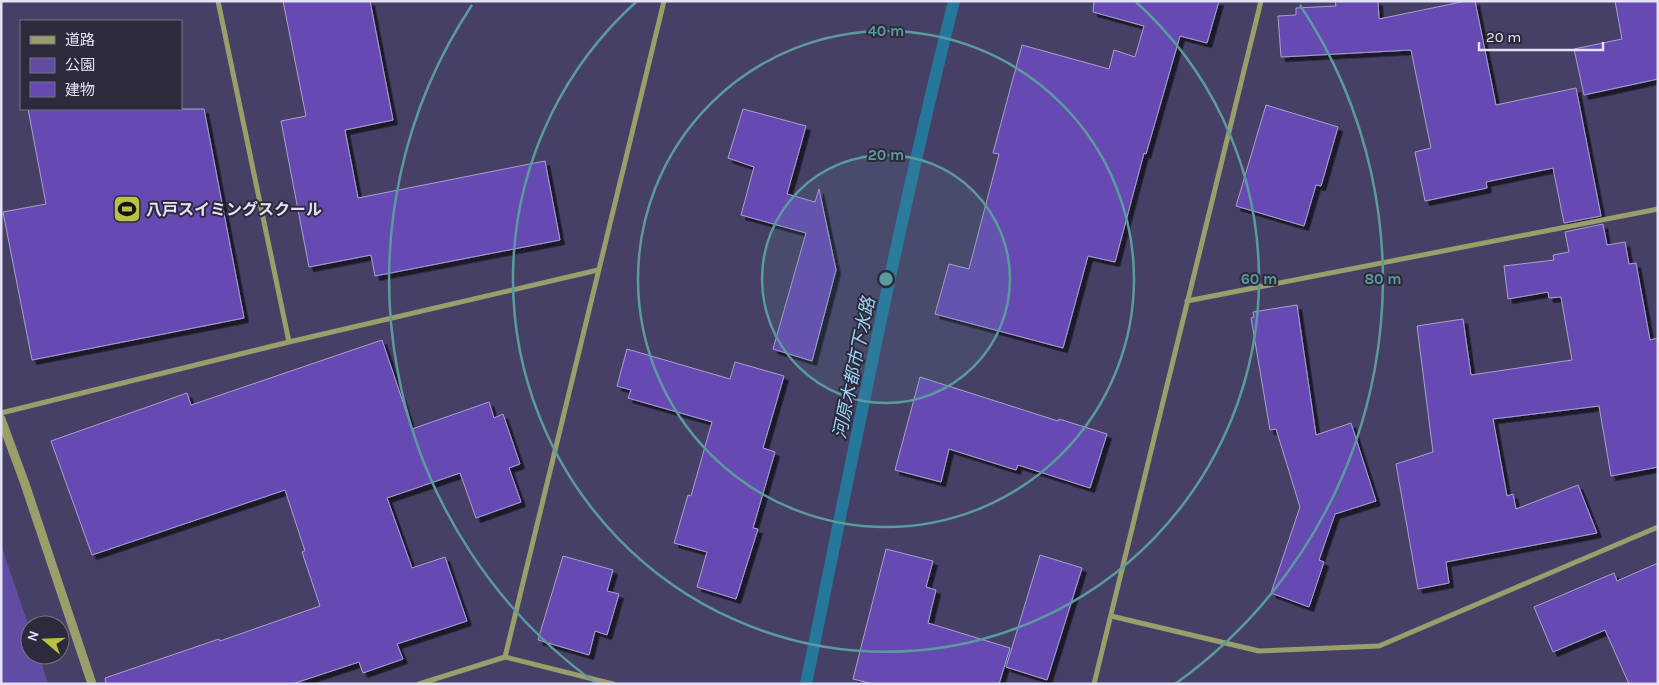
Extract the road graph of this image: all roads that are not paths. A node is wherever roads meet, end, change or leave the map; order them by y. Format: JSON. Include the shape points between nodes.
{"nodes":[{"id":1,"x":218,"y":1,"type":"edge"},
{"id":2,"x":664,"y":1,"type":"edge"},
{"id":3,"x":1260,"y":1,"type":"edge"},
{"id":4,"x":1658,"y":209,"type":"edge"},
{"id":5,"x":598,"y":270,"type":"junction"},
{"id":6,"x":1187,"y":301,"type":"junction"},
{"id":7,"x":289,"y":342,"type":"junction"},
{"id":8,"x":1,"y":413,"type":"edge"},
{"id":9,"x":1,"y":419,"type":"edge"},
{"id":10,"x":1658,"y":527,"type":"edge"},
{"id":11,"x":1111,"y":616,"type":"junction"},
{"id":12,"x":505,"y":657,"type":"junction"},
{"id":13,"x":434,"y":681,"type":"edge"},
{"id":14,"x":92,"y":684,"type":"edge"},
{"id":15,"x":419,"y":684,"type":"edge"},
{"id":16,"x":613,"y":684,"type":"edge"},
{"id":17,"x":1094,"y":684,"type":"edge"}],
"edges":[{"from":1,"to":7,"type":"street"},
{"from":2,"to":5,"type":"street"},
{"from":3,"to":6,"type":"street"},
{"from":4,"to":6,"type":"street"},
{"from":5,"to":7,"type":"street"},
{"from":5,"to":12,"type":"street"},
{"from":6,"to":11,"type":"street"},
{"from":7,"to":8,"type":"street"},
{"from":9,"to":14,"type":"street"},
{"from":10,"to":11,"type":"street","via":[[1379,646],[1259,651]]},
{"from":11,"to":17,"type":"street"},
{"from":12,"to":13,"type":"street"},
{"from":12,"to":16,"type":"street"},
{"from":13,"to":15,"type":"street"}]}
